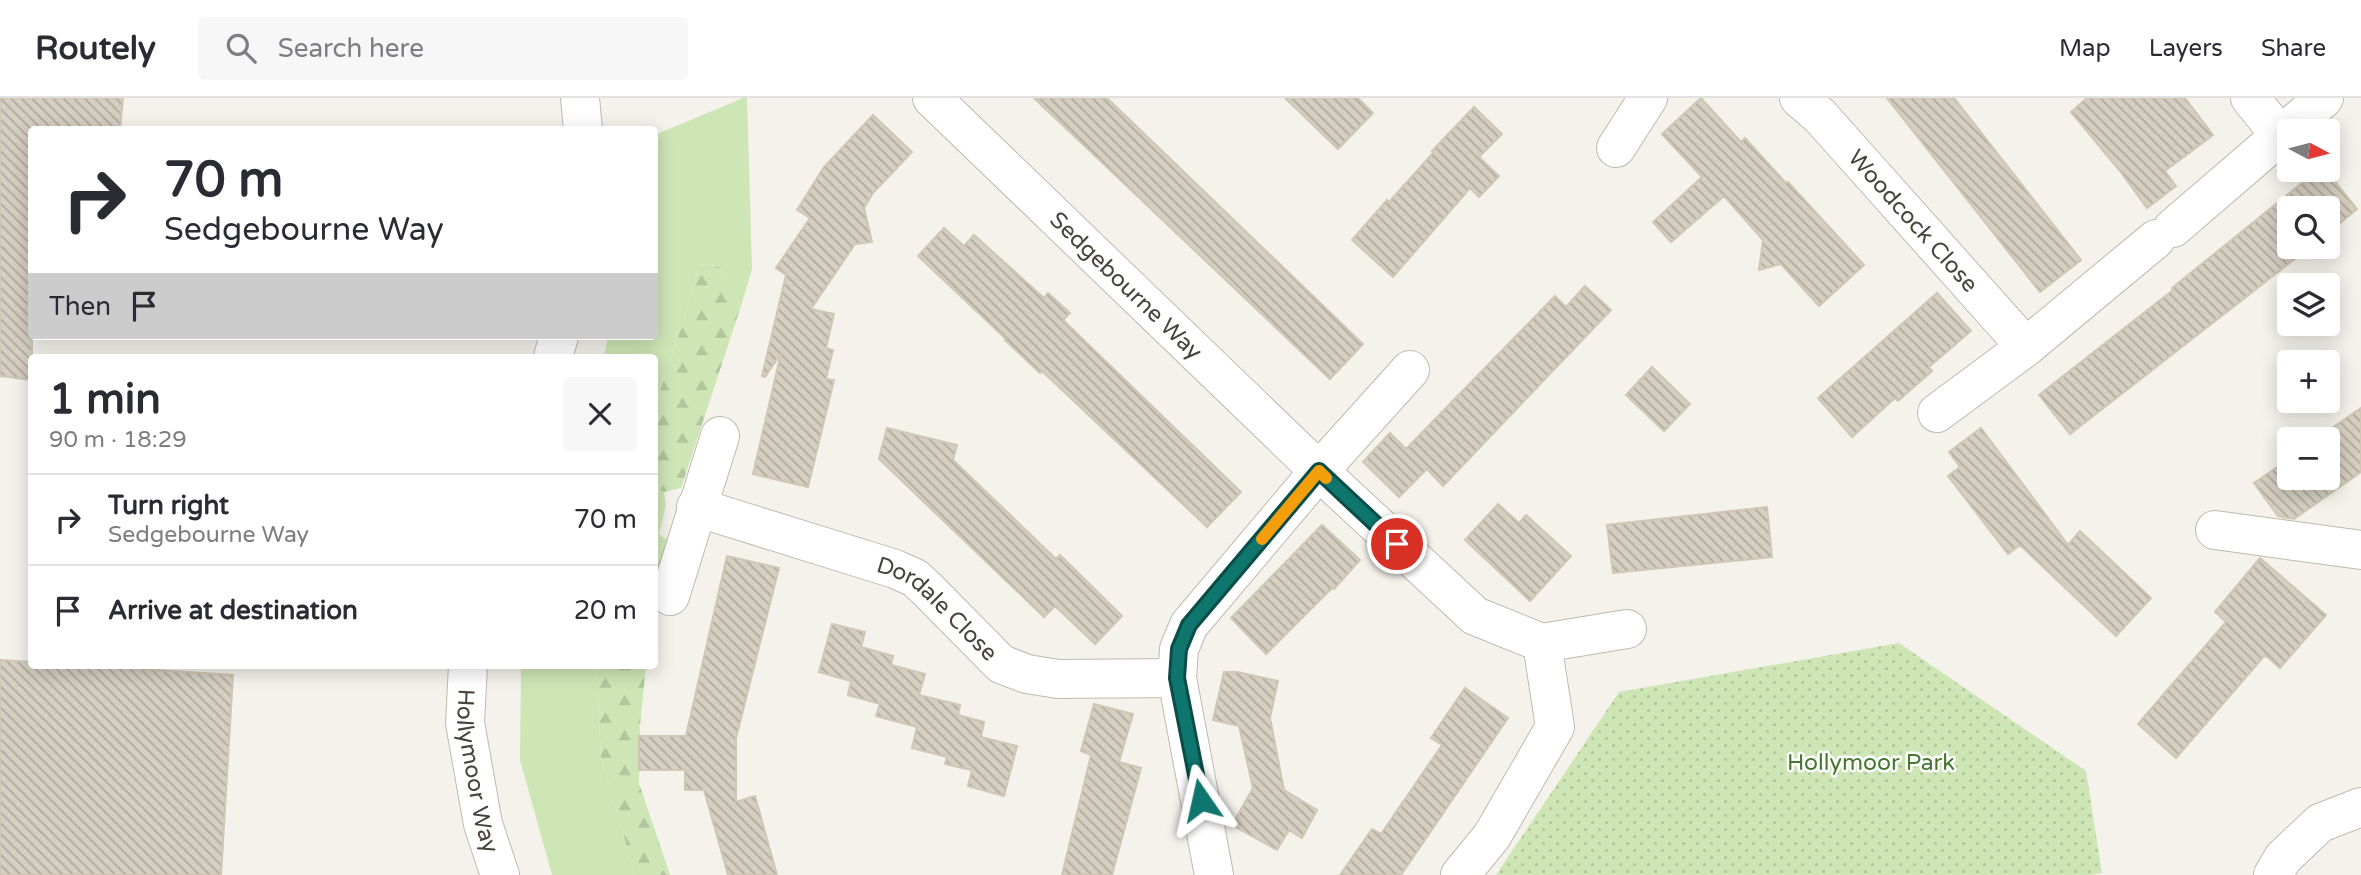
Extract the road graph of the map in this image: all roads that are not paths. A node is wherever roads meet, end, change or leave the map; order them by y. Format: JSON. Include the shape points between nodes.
{"nodes":[{"id":1,"x":580,"y":98,"type":"edge"},
{"id":2,"x":932,"y":98,"type":"edge"},
{"id":3,"x":1648,"y":98,"type":"edge"},
{"id":4,"x":1799,"y":98,"type":"edge"},
{"id":5,"x":2250,"y":98,"type":"edge"},
{"id":6,"x":2325,"y":98,"type":"edge"},
{"id":7,"x":2299,"y":119,"type":"edge"},
{"id":8,"x":583,"y":126,"type":"edge"},
{"id":9,"x":2277,"y":131,"type":"edge"},
{"id":10,"x":2277,"y":138,"type":"edge"},
{"id":11,"x":1616,"y":148,"type":"dead end"},
{"id":12,"x":2026,"y":347,"type":"junction"},
{"id":13,"x":1410,"y":370,"type":"dead end"},
{"id":14,"x":1937,"y":413,"type":"dead end"},
{"id":15,"x":720,"y":436,"type":"dead end"},
{"id":16,"x":1319,"y":471,"type":"junction"},
{"id":17,"x":696,"y":507,"type":"junction"},
{"id":18,"x":2215,"y":530,"type":"dead end"},
{"id":19,"x":2361,"y":550,"type":"edge"},
{"id":20,"x":670,"y":596,"type":"dead end"},
{"id":21,"x":1627,"y":629,"type":"dead end"},
{"id":22,"x":1542,"y":643,"type":"junction"},
{"id":23,"x":468,"y":669,"type":"edge"},
{"id":24,"x":1177,"y":678,"type":"junction"},
{"id":25,"x":2361,"y":807,"type":"edge"},
{"id":26,"x":500,"y":875,"type":"edge"},
{"id":27,"x":1214,"y":875,"type":"edge"},
{"id":28,"x":1460,"y":875,"type":"edge"},
{"id":29,"x":2273,"y":875,"type":"edge"}],
"edges":[{"from":1,"to":8,"type":"street"},
{"from":2,"to":16,"type":"street","name":"Sedgebourne Way"},
{"from":3,"to":11,"type":"street"},
{"from":4,"to":12,"type":"street","name":"Woodcock Close","via":[[1821,116]]},
{"from":5,"to":9,"type":"street"},
{"from":6,"to":7,"type":"street"},
{"from":10,"to":12,"type":"street"},
{"from":12,"to":14,"type":"street"},
{"from":13,"to":16,"type":"street"},
{"from":15,"to":17,"type":"street"},
{"from":16,"to":22,"type":"street","name":"Sedgebourne Way","via":[[1475,616]]},
{"from":16,"to":24,"type":"street","via":[[1189,625],[1179,649]]},
{"from":17,"to":20,"type":"street"},
{"from":17,"to":24,"type":"street","name":"Dordale Close","via":[[915,578],[1001,664],[1027,674],[1058,679]]},
{"from":18,"to":19,"type":"street"},
{"from":21,"to":22,"type":"street"},
{"from":22,"to":28,"type":"street","via":[[1555,727],[1492,836]]},
{"from":23,"to":26,"type":"street","name":"Hollymoor Way","via":[[465,723],[483,824]]},
{"from":24,"to":27,"type":"street"},
{"from":25,"to":29,"type":"street","via":[[2320,823],[2283,858]]}]}
